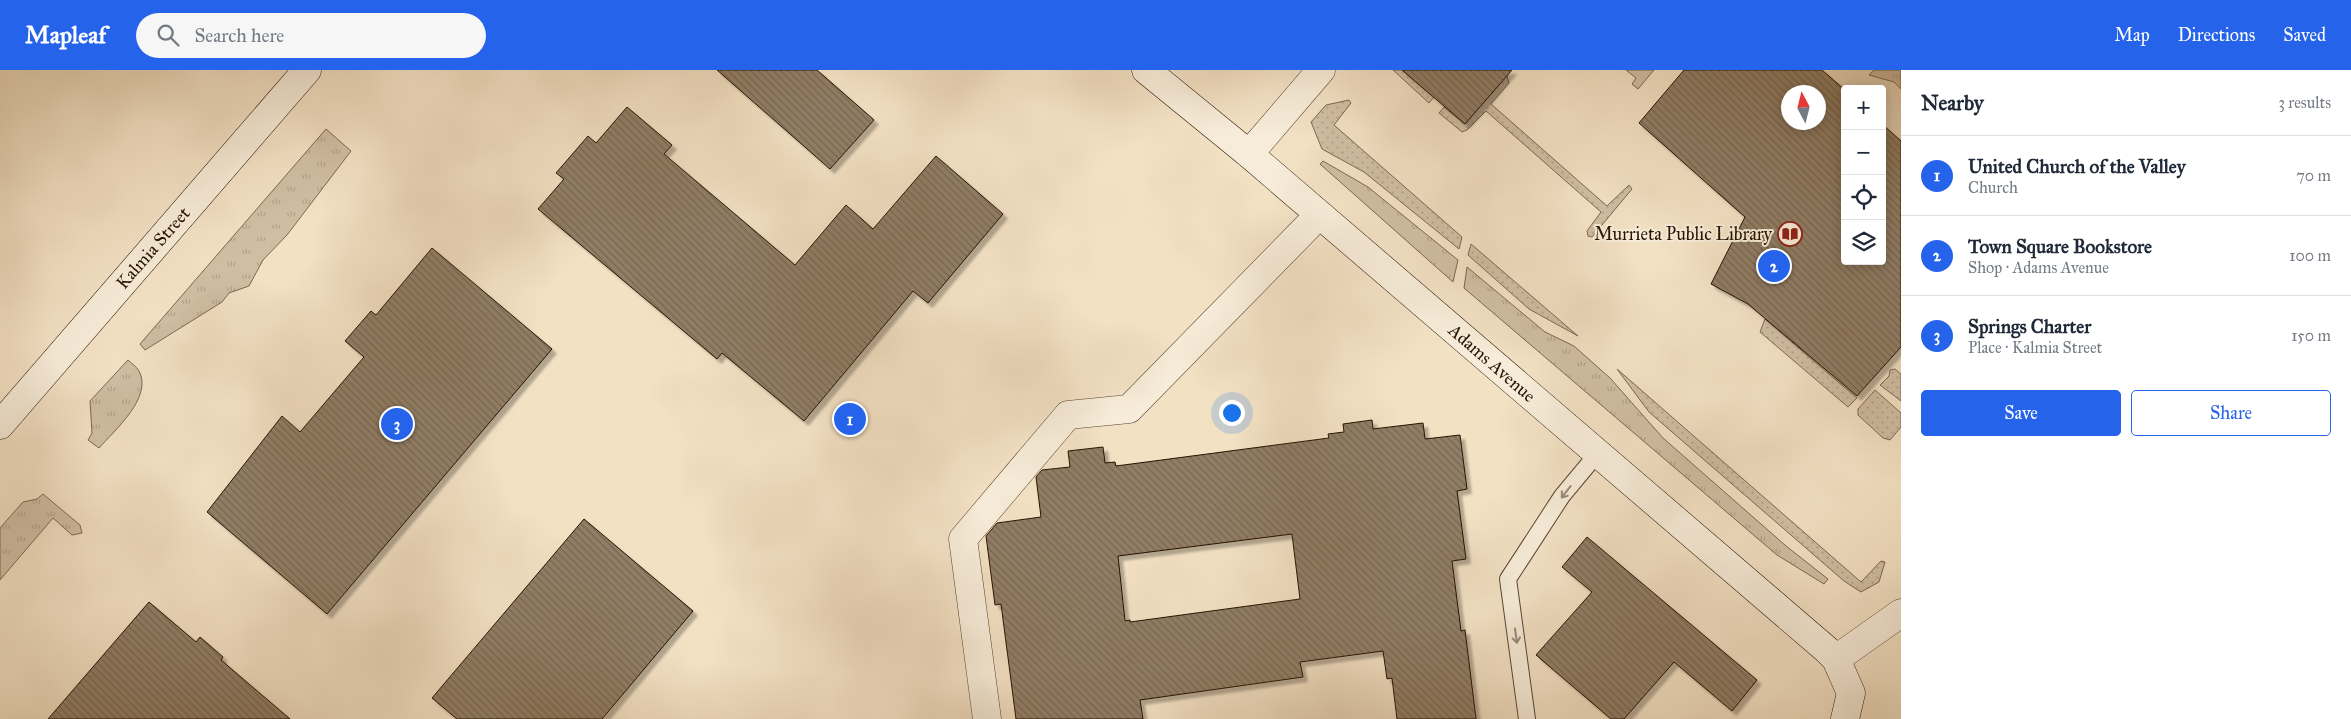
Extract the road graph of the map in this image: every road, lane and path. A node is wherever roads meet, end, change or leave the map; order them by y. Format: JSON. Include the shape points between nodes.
{"nodes":[{"id":1,"x":307,"y":70,"type":"edge"},
{"id":2,"x":1146,"y":70,"type":"edge"},
{"id":3,"x":1321,"y":70,"type":"edge"},
{"id":4,"x":1249,"y":154,"type":"junction"},
{"id":5,"x":1319,"y":215,"type":"junction"},
{"id":6,"x":0,"y":425,"type":"edge"},
{"id":7,"x":1597,"y":454,"type":"junction"},
{"id":8,"x":1901,"y":613,"type":"edge"},
{"id":9,"x":1836,"y":659,"type":"junction"},
{"id":10,"x":987,"y":719,"type":"edge"},
{"id":11,"x":1527,"y":719,"type":"edge"},
{"id":12,"x":1845,"y":719,"type":"edge"}],
"edges":[{"from":1,"to":6,"type":"street","name":"Kalmia Street"},
{"from":2,"to":4,"type":"street","name":"Adams Avenue"},
{"from":3,"to":4,"type":"street"},
{"from":4,"to":5,"type":"street","name":"Adams Avenue"},
{"from":5,"to":7,"type":"street","name":"Adams Avenue"},
{"from":5,"to":10,"type":"street","via":[[1129,408],[1068,415],[963,539]]},
{"from":7,"to":9,"type":"street","name":"Adams Avenue"},
{"from":7,"to":11,"type":"lane","one_way":true,"via":[[1562,496],[1508,579]]},
{"from":8,"to":9,"type":"street"},
{"from":9,"to":12,"type":"street","via":[[1851,693]]}]}
